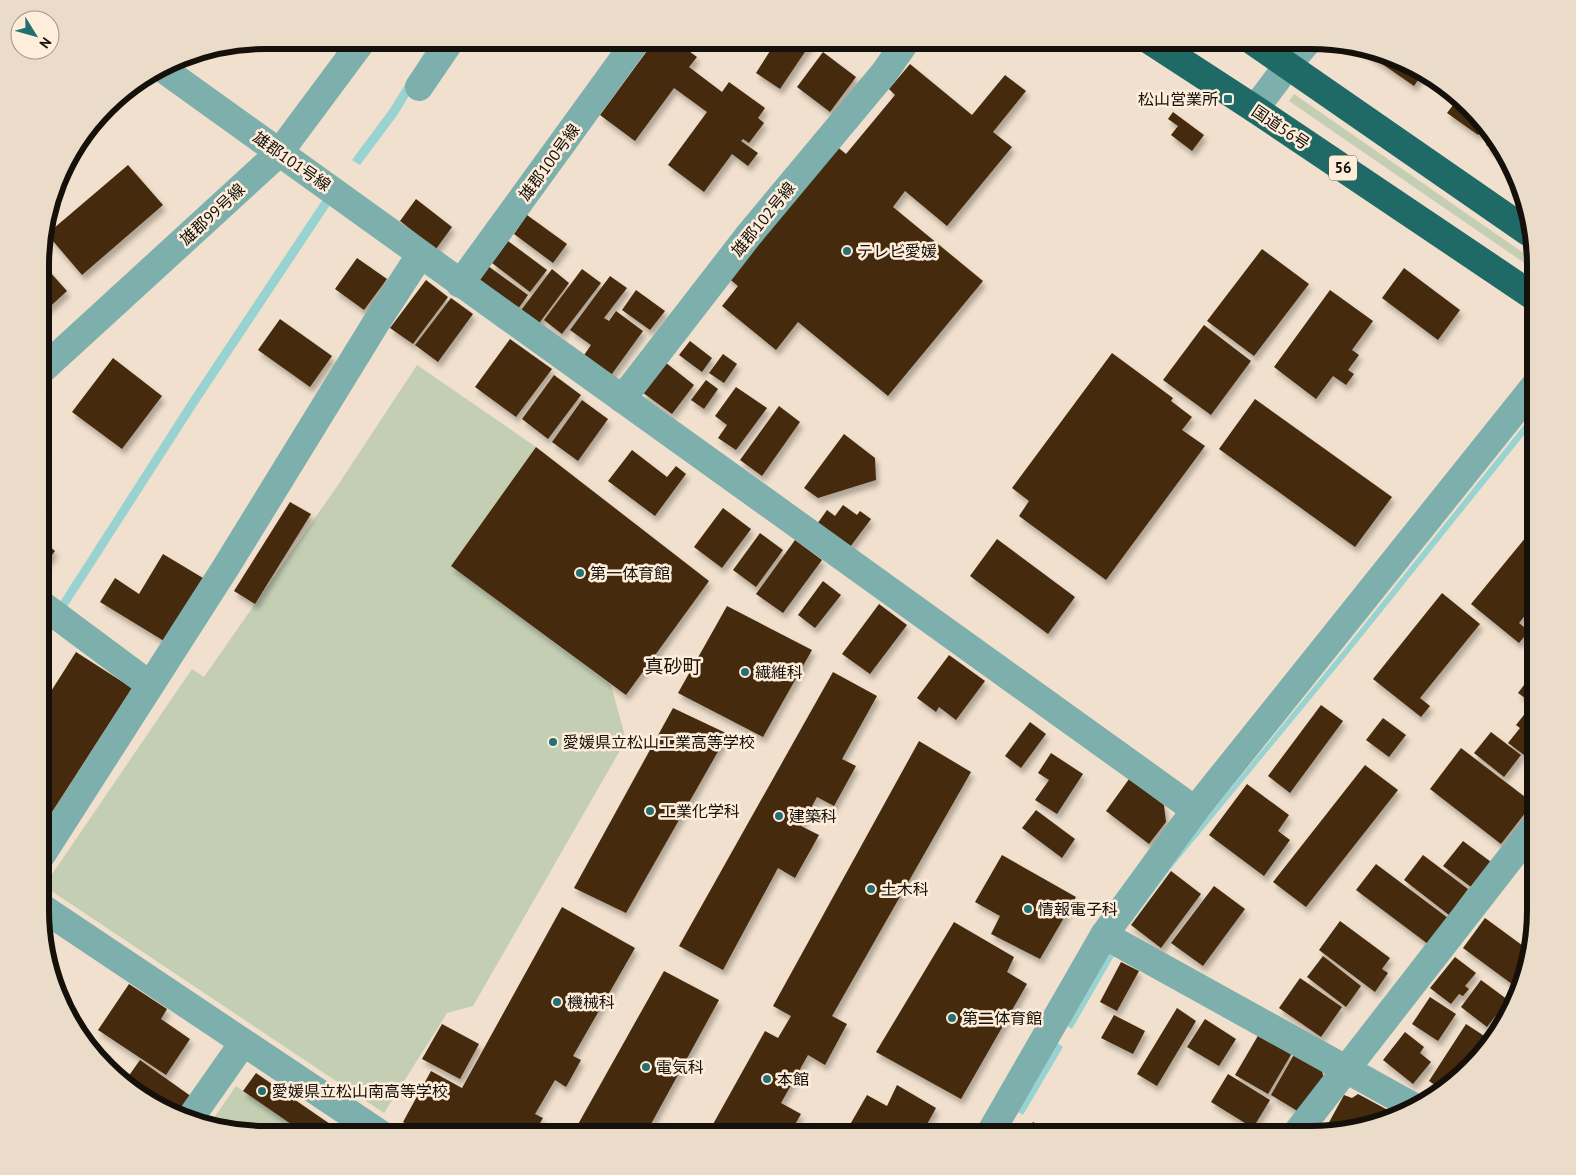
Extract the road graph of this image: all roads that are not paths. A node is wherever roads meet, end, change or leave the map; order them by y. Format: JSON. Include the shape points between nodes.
{"nodes":[{"id":1,"x":357,"y":49,"type":"edge"},
{"id":2,"x":446,"y":49,"type":"edge"},
{"id":3,"x":630,"y":49,"type":"edge"},
{"id":4,"x":901,"y":49,"type":"edge"},
{"id":5,"x":1163,"y":49,"type":"edge"},
{"id":6,"x":1264,"y":49,"type":"edge"},
{"id":7,"x":1302,"y":49,"type":"edge"},
{"id":8,"x":1288,"y":66,"type":"junction"},
{"id":9,"x":167,"y":72,"type":"edge"},
{"id":10,"x":419,"y":87,"type":"dead end"},
{"id":11,"x":1255,"y":109,"type":"junction"},
{"id":12,"x":279,"y":153,"type":"junction"},
{"id":13,"x":1524,"y":229,"type":"edge"},
{"id":14,"x":420,"y":255,"type":"junction"},
{"id":15,"x":460,"y":284,"type":"junction"},
{"id":16,"x":1527,"y":292,"type":"edge"},
{"id":17,"x":49,"y":364,"type":"edge"},
{"id":18,"x":1527,"y":395,"type":"edge"},
{"id":19,"x":622,"y":400,"type":"junction"},
{"id":20,"x":49,"y":610,"type":"edge"},
{"id":21,"x":150,"y":685,"type":"junction"},
{"id":22,"x":1195,"y":810,"type":"junction"},
{"id":23,"x":1527,"y":837,"type":"edge"},
{"id":24,"x":49,"y":843,"type":"edge"},
{"id":25,"x":49,"y":913,"type":"edge"},
{"id":26,"x":1104,"y":935,"type":"junction"},
{"id":27,"x":243,"y":1043,"type":"junction"},
{"id":28,"x":1348,"y":1068,"type":"junction"},
{"id":29,"x":1408,"y":1103,"type":"edge"},
{"id":30,"x":193,"y":1114,"type":"edge"},
{"id":31,"x":368,"y":1126,"type":"edge"},
{"id":32,"x":994,"y":1126,"type":"edge"},
{"id":33,"x":1302,"y":1126,"type":"edge"}],
"edges":[{"from":1,"to":12,"type":"street","name":"雄郡99号線"},
{"from":2,"to":10,"type":"street"},
{"from":3,"to":15,"type":"street","name":"雄郡100号線"},
{"from":4,"to":19,"type":"street","name":"雄郡102号線","via":[[748,236]]},
{"from":5,"to":11,"type":"highway","name":"国道56号","number":"56"},
{"from":6,"to":8,"type":"highway"},
{"from":7,"to":8,"type":"street"},
{"from":8,"to":11,"type":"street"},
{"from":8,"to":13,"type":"highway"},
{"from":9,"to":12,"type":"street","name":"雄郡101号線"},
{"from":11,"to":16,"type":"highway","name":"国道56号","number":"56"},
{"from":12,"to":14,"type":"street","name":"雄郡101号線"},
{"from":12,"to":17,"type":"street","name":"雄郡99号線"},
{"from":14,"to":15,"type":"street","name":"雄郡101号線"},
{"from":14,"to":21,"type":"street"},
{"from":15,"to":19,"type":"street","name":"雄郡101号線"},
{"from":18,"to":22,"type":"street"},
{"from":19,"to":22,"type":"street","name":"雄郡101号線"},
{"from":20,"to":21,"type":"street"},
{"from":21,"to":24,"type":"street"},
{"from":22,"to":26,"type":"street"},
{"from":23,"to":28,"type":"street"},
{"from":25,"to":27,"type":"street"},
{"from":26,"to":28,"type":"street"},
{"from":26,"to":32,"type":"street"},
{"from":27,"to":30,"type":"street"},
{"from":27,"to":31,"type":"street"},
{"from":28,"to":29,"type":"street"},
{"from":28,"to":33,"type":"street"}]}
